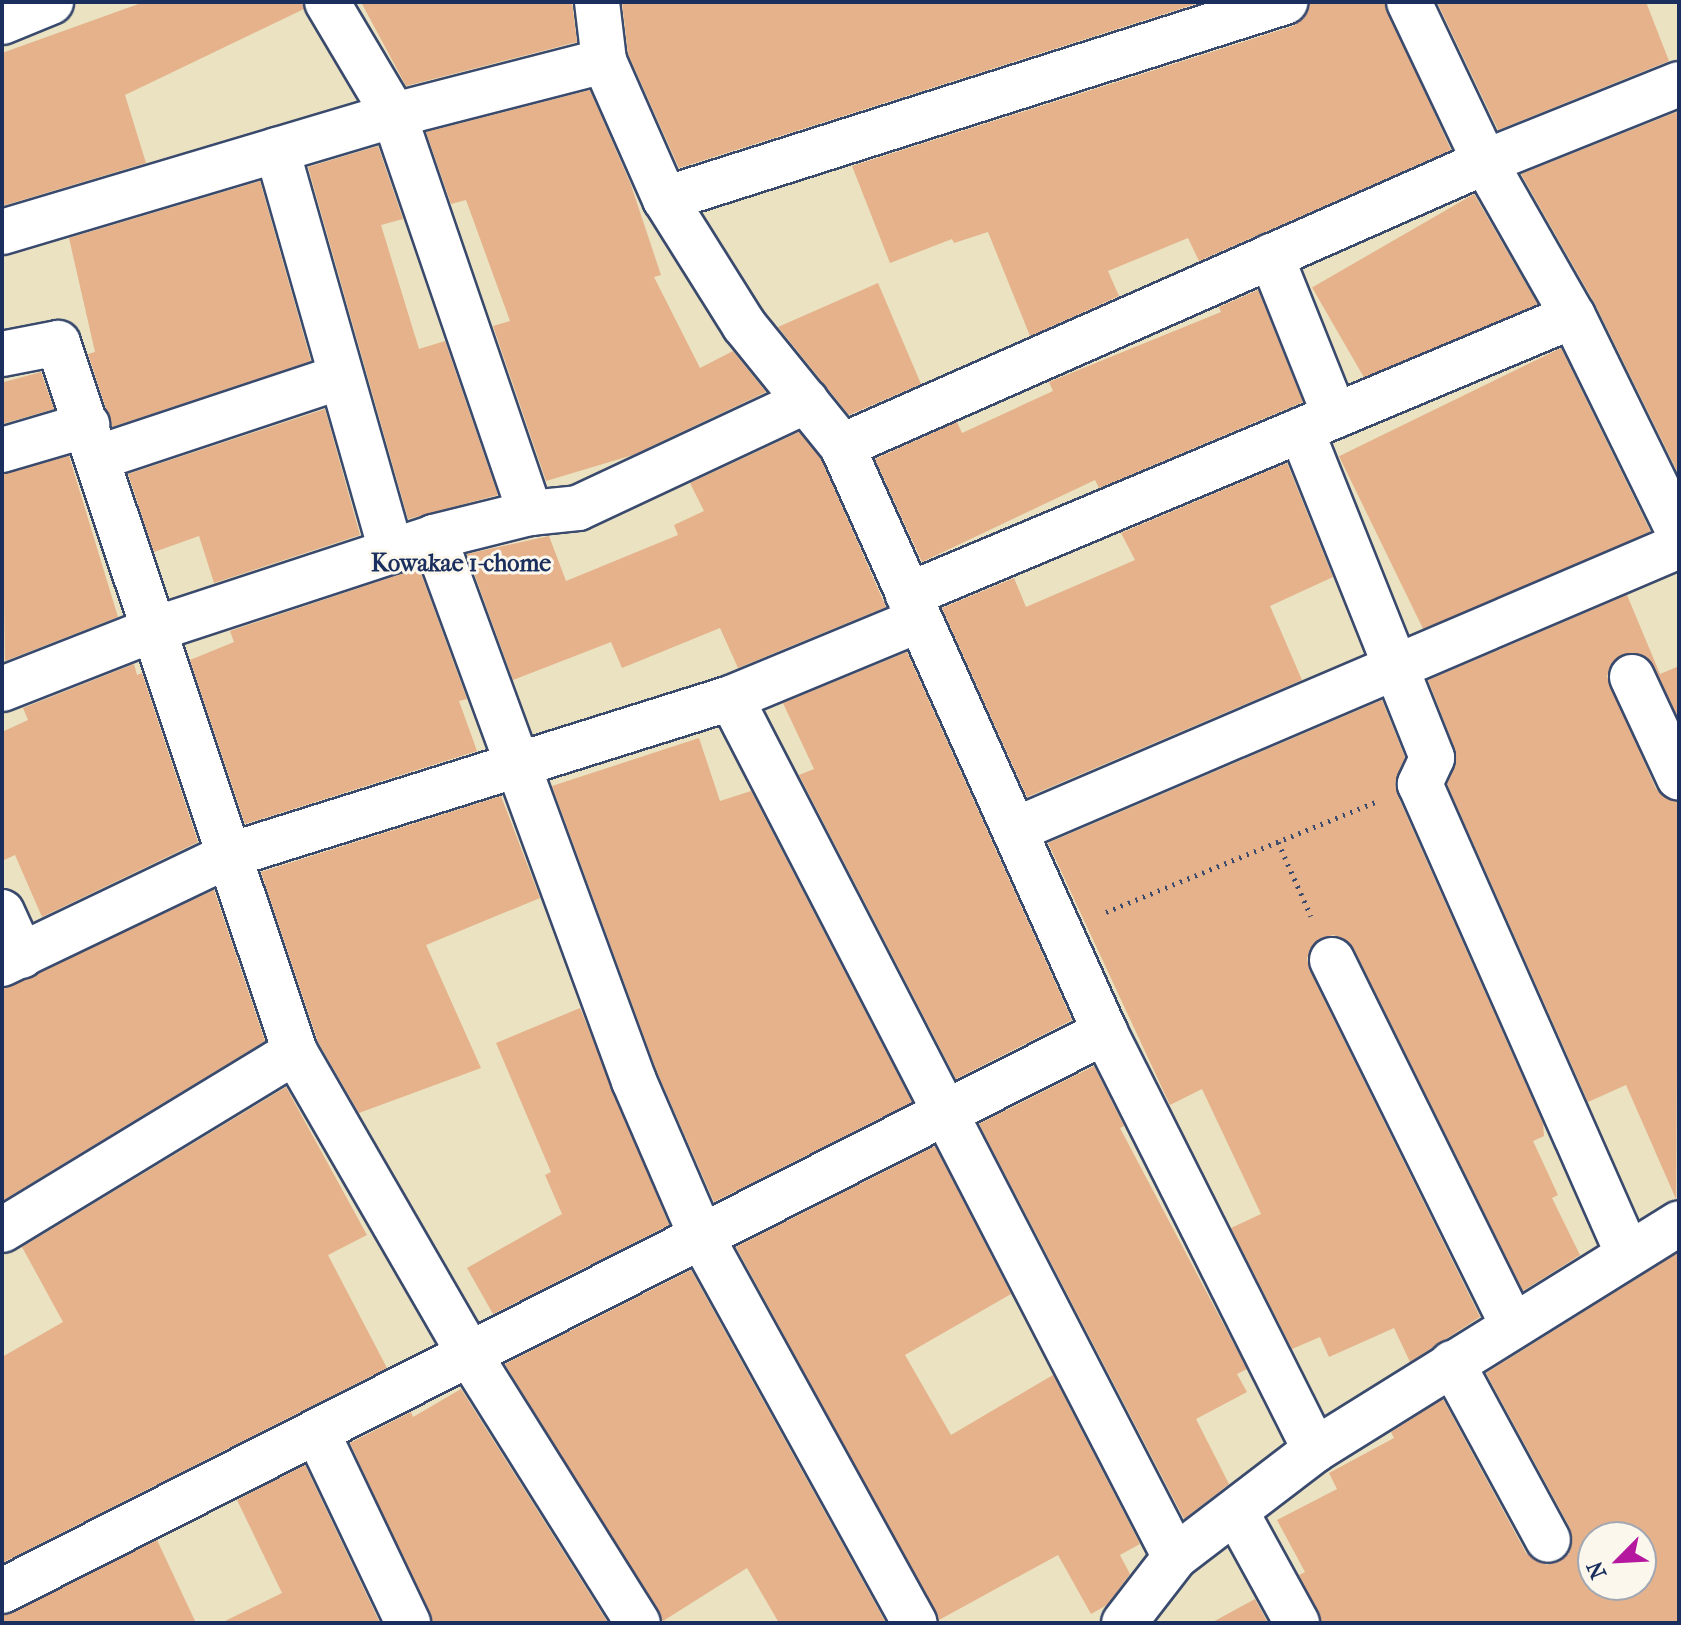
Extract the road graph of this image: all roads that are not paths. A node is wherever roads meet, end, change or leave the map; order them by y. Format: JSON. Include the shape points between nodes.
{"nodes":[{"id":1,"x":51,"y":2,"type":"edge"},
{"id":2,"x":327,"y":2,"type":"edge"},
{"id":3,"x":597,"y":2,"type":"edge"},
{"id":4,"x":1285,"y":2,"type":"edge"},
{"id":5,"x":1409,"y":2,"type":"edge"},
{"id":6,"x":2,"y":22,"type":"edge"},
{"id":7,"x":604,"y":61,"type":"junction"},
{"id":8,"x":1679,"y":84,"type":"edge"},
{"id":9,"x":394,"y":115,"type":"junction"},
{"id":10,"x":277,"y":150,"type":"junction"},
{"id":11,"x":1485,"y":162,"type":"junction"},
{"id":12,"x":665,"y":199,"type":"junction"},
{"id":13,"x":2,"y":232,"type":"edge"},
{"id":14,"x":1271,"y":256,"type":"junction"},
{"id":15,"x":1573,"y":316,"type":"junction"},
{"id":16,"x":2,"y":354,"type":"edge"},
{"id":17,"x":341,"y":377,"type":"junction"},
{"id":18,"x":806,"y":401,"type":"junction"},
{"id":19,"x":1318,"y":423,"type":"junction"},
{"id":20,"x":92,"y":441,"type":"junction"},
{"id":21,"x":842,"y":446,"type":"junction"},
{"id":22,"x":2,"y":450,"type":"edge"},
{"id":23,"x":530,"y":513,"type":"junction"},
{"id":24,"x":1679,"y":532,"type":"edge"},
{"id":25,"x":434,"y":537,"type":"junction"},
{"id":26,"x":1679,"y":546,"type":"edge"},
{"id":27,"x":391,"y":551,"type":"junction"},
{"id":28,"x":913,"y":608,"type":"junction"},
{"id":29,"x":155,"y":629,"type":"junction"},
{"id":30,"x":1396,"y":666,"type":"junction"},
{"id":31,"x":1632,"y":677,"type":"dead end"},
{"id":32,"x":2,"y":689,"type":"edge"},
{"id":33,"x":731,"y":698,"type":"junction"},
{"id":34,"x":517,"y":761,"type":"junction"},
{"id":35,"x":1679,"y":778,"type":"edge"},
{"id":36,"x":1017,"y":829,"type":"junction"},
{"id":37,"x":227,"y":856,"type":"junction"},
{"id":38,"x":2,"y":912,"type":"edge"},
{"id":39,"x":12,"y":960,"type":"edge"},
{"id":40,"x":1332,"y":960,"type":"road end"},
{"id":41,"x":1105,"y":1032,"type":"junction"},
{"id":42,"x":295,"y":1052,"type":"junction"},
{"id":43,"x":946,"y":1110,"type":"junction"},
{"id":44,"x":1679,"y":1223,"type":"edge"},
{"id":45,"x":2,"y":1230,"type":"edge"},
{"id":46,"x":701,"y":1236,"type":"junction"},
{"id":47,"x":1627,"y":1252,"type":"junction"},
{"id":48,"x":1512,"y":1325,"type":"junction"},
{"id":49,"x":471,"y":1357,"type":"junction"},
{"id":50,"x":1452,"y":1363,"type":"junction"},
{"id":51,"x":317,"y":1432,"type":"junction"},
{"id":52,"x":1315,"y":1450,"type":"junction"},
{"id":53,"x":1236,"y":1512,"type":"junction"},
{"id":54,"x":1548,"y":1540,"type":"dead end"},
{"id":55,"x":1175,"y":1557,"type":"junction"},
{"id":56,"x":2,"y":1591,"type":"edge"},
{"id":57,"x":408,"y":1623,"type":"edge"},
{"id":58,"x":638,"y":1623,"type":"edge"},
{"id":59,"x":915,"y":1623,"type":"edge"},
{"id":60,"x":1124,"y":1623,"type":"edge"},
{"id":61,"x":1297,"y":1623,"type":"edge"}],
"edges":[{"from":1,"to":6,"type":"street"},
{"from":2,"to":9,"type":"street"},
{"from":3,"to":7,"type":"street"},
{"from":4,"to":12,"type":"street"},
{"from":5,"to":11,"type":"street"},
{"from":7,"to":9,"type":"street"},
{"from":7,"to":12,"type":"street"},
{"from":8,"to":11,"type":"street"},
{"from":9,"to":10,"type":"street"},
{"from":9,"to":23,"type":"street"},
{"from":10,"to":13,"type":"street"},
{"from":10,"to":17,"type":"street"},
{"from":11,"to":14,"type":"street"},
{"from":11,"to":15,"type":"street"},
{"from":12,"to":18,"type":"street","via":[[744,325]]},
{"from":14,"to":19,"type":"street"},
{"from":14,"to":21,"type":"street"},
{"from":15,"to":19,"type":"street"},
{"from":15,"to":24,"type":"street"},
{"from":16,"to":20,"type":"street","via":[[58,343]]},
{"from":17,"to":20,"type":"street"},
{"from":17,"to":27,"type":"street"},
{"from":18,"to":21,"type":"street"},
{"from":18,"to":23,"type":"street","via":[[578,508]]},
{"from":19,"to":28,"type":"street"},
{"from":19,"to":30,"type":"street"},
{"from":20,"to":22,"type":"street"},
{"from":20,"to":29,"type":"street"},
{"from":21,"to":28,"type":"street"},
{"from":23,"to":25,"type":"street"},
{"from":25,"to":27,"type":"street"},
{"from":25,"to":34,"type":"street"},
{"from":26,"to":30,"type":"street"},
{"from":27,"to":29,"type":"street"},
{"from":28,"to":33,"type":"street"},
{"from":28,"to":36,"type":"street"},
{"from":29,"to":32,"type":"street"},
{"from":29,"to":37,"type":"street"},
{"from":30,"to":36,"type":"street"},
{"from":30,"to":47,"type":"street","via":[[1432,758],[1420,784]]},
{"from":31,"to":35,"type":"street"},
{"from":33,"to":34,"type":"street"},
{"from":33,"to":43,"type":"street"},
{"from":34,"to":37,"type":"street"},
{"from":34,"to":46,"type":"street","via":[[634,1081]]},
{"from":36,"to":41,"type":"street"},
{"from":37,"to":39,"type":"street"},
{"from":37,"to":42,"type":"street"},
{"from":38,"to":39,"type":"street"},
{"from":40,"to":48,"type":"street"},
{"from":41,"to":43,"type":"street"},
{"from":41,"to":52,"type":"street"},
{"from":42,"to":45,"type":"street"},
{"from":42,"to":49,"type":"street"},
{"from":43,"to":46,"type":"street"},
{"from":43,"to":55,"type":"street"},
{"from":44,"to":47,"type":"street"},
{"from":46,"to":49,"type":"street"},
{"from":46,"to":59,"type":"street"},
{"from":47,"to":48,"type":"street"},
{"from":48,"to":50,"type":"street"},
{"from":49,"to":51,"type":"street"},
{"from":49,"to":58,"type":"street"},
{"from":50,"to":52,"type":"street"},
{"from":50,"to":54,"type":"street"},
{"from":51,"to":56,"type":"street"},
{"from":51,"to":57,"type":"street"},
{"from":52,"to":53,"type":"street"},
{"from":53,"to":55,"type":"street"},
{"from":53,"to":61,"type":"street"},
{"from":55,"to":60,"type":"street"}]}
